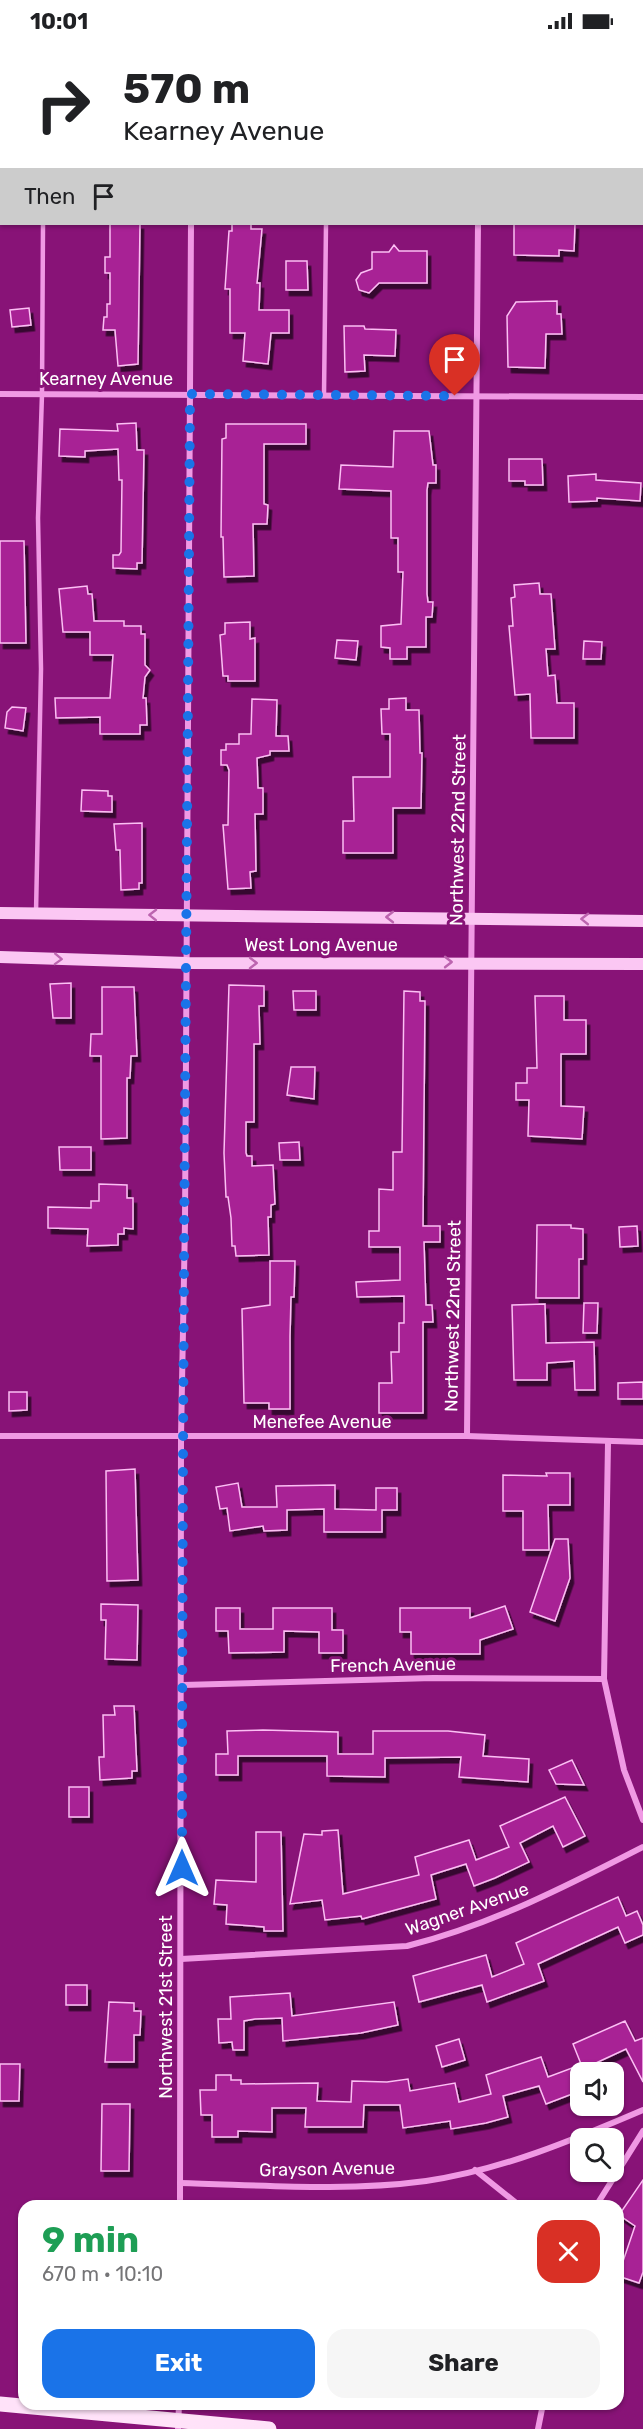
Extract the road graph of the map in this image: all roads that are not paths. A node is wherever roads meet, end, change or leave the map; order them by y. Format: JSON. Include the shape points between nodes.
{"nodes":[{"id":1,"x":43,"y":225,"type":"edge"},
{"id":2,"x":191,"y":225,"type":"edge"},
{"id":3,"x":326,"y":225,"type":"edge"},
{"id":4,"x":478,"y":225,"type":"edge"},
{"id":5,"x":0,"y":394,"type":"edge"},
{"id":6,"x":42,"y":394,"type":"junction"},
{"id":7,"x":190,"y":394,"type":"junction"},
{"id":8,"x":324,"y":395,"type":"junction"},
{"id":9,"x":477,"y":396,"type":"junction"},
{"id":10,"x":643,"y":397,"type":"edge"},
{"id":11,"x":0,"y":913,"type":"edge"},
{"id":12,"x":36,"y":913,"type":"junction"},
{"id":13,"x":187,"y":915,"type":"junction"},
{"id":14,"x":472,"y":917,"type":"junction"},
{"id":15,"x":643,"y":921,"type":"edge"},
{"id":16,"x":0,"y":957,"type":"edge"},
{"id":17,"x":472,"y":962,"type":"junction"},
{"id":18,"x":187,"y":963,"type":"junction"},
{"id":19,"x":643,"y":964,"type":"edge"},
{"id":20,"x":0,"y":1436,"type":"edge"},
{"id":21,"x":467,"y":1436,"type":"junction"},
{"id":22,"x":181,"y":1437,"type":"junction"},
{"id":23,"x":643,"y":1442,"type":"edge"},
{"id":24,"x":608,"y":1443,"type":"junction"},
{"id":25,"x":603,"y":1679,"type":"junction"},
{"id":26,"x":183,"y":1685,"type":"junction"},
{"id":27,"x":643,"y":1820,"type":"edge"},
{"id":28,"x":643,"y":1847,"type":"edge"},
{"id":29,"x":181,"y":1959,"type":"junction"},
{"id":30,"x":643,"y":2110,"type":"edge"},
{"id":31,"x":643,"y":2131,"type":"edge"},
{"id":32,"x":475,"y":2170,"type":"junction"},
{"id":33,"x":180,"y":2183,"type":"junction"},
{"id":34,"x":180,"y":2200,"type":"edge"},
{"id":35,"x":512,"y":2200,"type":"edge"},
{"id":36,"x":600,"y":2200,"type":"edge"},
{"id":37,"x":0,"y":2404,"type":"edge"},
{"id":38,"x":18,"y":2406,"type":"edge"},
{"id":39,"x":51,"y":2410,"type":"edge"},
{"id":40,"x":542,"y":2410,"type":"edge"},
{"id":41,"x":179,"y":2425,"type":"edge"},
{"id":42,"x":269,"y":2429,"type":"edge"},
{"id":43,"x":538,"y":2429,"type":"edge"}],
"edges":[{"from":1,"to":6,"type":"lane"},
{"from":2,"to":7,"type":"street","name":"Northwest 21st Street"},
{"from":3,"to":8,"type":"lane"},
{"from":4,"to":9,"type":"street","name":"Northwest 22nd Street"},
{"from":5,"to":6,"type":"street","name":"Kearney Avenue"},
{"from":6,"to":7,"type":"street","name":"Kearney Avenue"},
{"from":6,"to":12,"type":"lane"},
{"from":7,"to":8,"type":"street","name":"Kearney Avenue"},
{"from":7,"to":13,"type":"street","name":"Northwest 21st Street"},
{"from":8,"to":9,"type":"street","name":"Kearney Avenue"},
{"from":9,"to":10,"type":"street","name":"Kearney Avenue"},
{"from":9,"to":14,"type":"street","name":"Northwest 22nd Street"},
{"from":11,"to":12,"type":"main road","name":"West Long Avenue"},
{"from":13,"to":12,"type":"main road","name":"West Long Avenue","one_way":true},
{"from":14,"to":13,"type":"main road","name":"West Long Avenue","one_way":true},
{"from":13,"to":18,"type":"street","name":"Northwest 21st Street"},
{"from":15,"to":14,"type":"main road","name":"West Long Avenue","one_way":true},
{"from":14,"to":17,"type":"street","name":"Northwest 22nd Street"},
{"from":16,"to":18,"type":"main road","name":"West Long Avenue","one_way":true},
{"from":18,"to":17,"type":"main road","name":"West Long Avenue","one_way":true},
{"from":17,"to":19,"type":"main road","name":"West Long Avenue"},
{"from":17,"to":21,"type":"street","name":"Northwest 22nd Street"},
{"from":18,"to":22,"type":"street","name":"Northwest 21st Street"},
{"from":20,"to":22,"type":"street","name":"Menefee Avenue"},
{"from":21,"to":22,"type":"street","name":"Menefee Avenue"},
{"from":21,"to":24,"type":"street","name":"Menefee Avenue"},
{"from":22,"to":26,"type":"street","name":"Northwest 21st Street"},
{"from":23,"to":24,"type":"street","name":"Menefee Avenue"},
{"from":24,"to":25,"type":"street"},
{"from":25,"to":26,"type":"street","name":"French Avenue","via":[[433,1678]]},
{"from":25,"to":27,"type":"street","via":[[624,1770]]},
{"from":26,"to":29,"type":"street","name":"Northwest 21st Street"},
{"from":28,"to":29,"type":"street","name":"Wagner Avenue","via":[[545,1898],[407,1947]]},
{"from":29,"to":33,"type":"street","name":"Northwest 21st Street"},
{"from":30,"to":32,"type":"street","name":"Grayson Avenue","via":[[574,2139]]},
{"from":31,"to":36,"type":"street"},
{"from":32,"to":33,"type":"street","name":"Grayson Avenue","via":[[426,2181],[352,2187]]},
{"from":32,"to":35,"type":"street"},
{"from":33,"to":34,"type":"street","name":"Northwest 21st Street"},
{"from":37,"to":38,"type":"main road"},
{"from":39,"to":41,"type":"main road"},
{"from":40,"to":43,"type":"street"},
{"from":41,"to":42,"type":"main road"}]}
